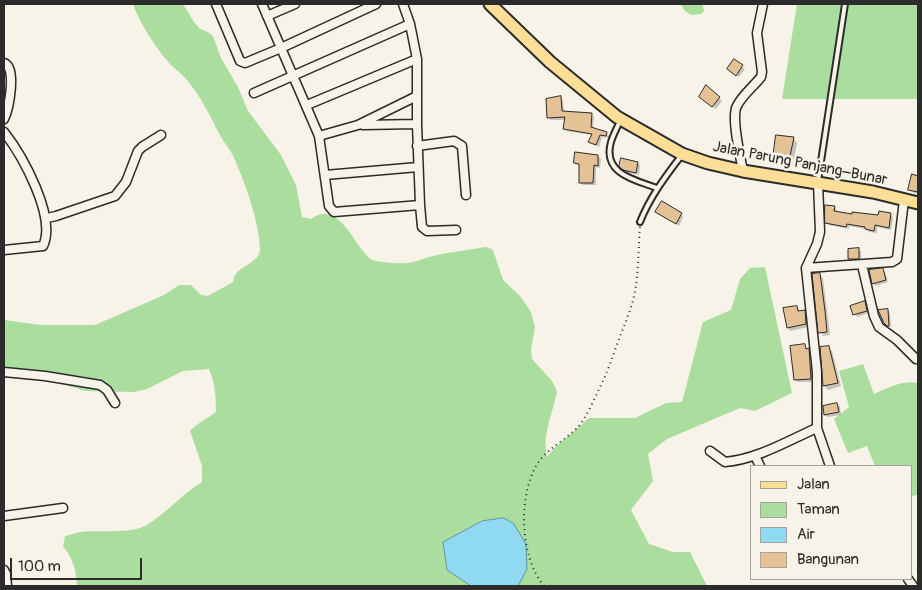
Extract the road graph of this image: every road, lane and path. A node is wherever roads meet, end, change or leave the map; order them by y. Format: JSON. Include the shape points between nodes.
{"nodes":[{"id":1,"x":216,"y":4,"type":"edge"},
{"id":2,"x":262,"y":4,"type":"edge"},
{"id":3,"x":295,"y":4,"type":"edge"},
{"id":4,"x":376,"y":4,"type":"edge"},
{"id":5,"x":403,"y":4,"type":"edge"},
{"id":6,"x":490,"y":4,"type":"edge"},
{"id":7,"x":763,"y":4,"type":"edge"},
{"id":8,"x":845,"y":4,"type":"edge"},
{"id":9,"x":268,"y":16,"type":"junction"},
{"id":10,"x":410,"y":24,"type":"junction"},
{"id":11,"x":281,"y":48,"type":"junction"},
{"id":12,"x":417,"y":59,"type":"junction"},
{"id":13,"x":4,"y":63,"type":"edge"},
{"id":14,"x":293,"y":76,"type":"junction"},
{"id":15,"x":254,"y":93,"type":"dead end"},
{"id":16,"x":417,"y":96,"type":"junction"},
{"id":17,"x":307,"y":105,"type":"junction"},
{"id":18,"x":4,"y":119,"type":"edge"},
{"id":19,"x":621,"y":119,"type":"junction"},
{"id":20,"x":417,"y":124,"type":"junction"},
{"id":21,"x":358,"y":126,"type":"junction"},
{"id":22,"x":4,"y":132,"type":"edge"},
{"id":23,"x":161,"y":135,"type":"dead end"},
{"id":24,"x":319,"y":136,"type":"junction"},
{"id":25,"x":417,"y":146,"type":"junction"},
{"id":26,"x":682,"y":154,"type":"junction"},
{"id":27,"x":418,"y":167,"type":"junction"},
{"id":28,"x":743,"y":170,"type":"junction"},
{"id":29,"x":325,"y":175,"type":"junction"},
{"id":30,"x":818,"y":183,"type":"junction"},
{"id":31,"x":657,"y":188,"type":"junction"},
{"id":32,"x":466,"y":195,"type":"dead end"},
{"id":33,"x":904,"y":200,"type":"junction"},
{"id":34,"x":918,"y":203,"type":"edge"},
{"id":35,"x":420,"y":205,"type":"junction"},
{"id":36,"x":46,"y":218,"type":"junction"},
{"id":37,"x":640,"y":222,"type":"joint"},
{"id":38,"x":456,"y":230,"type":"dead end"},
{"id":39,"x":4,"y":250,"type":"edge"},
{"id":40,"x":862,"y":264,"type":"junction"},
{"id":41,"x":806,"y":268,"type":"junction"},
{"id":42,"x":916,"y":359,"type":"dead end"},
{"id":43,"x":4,"y":372,"type":"edge"},
{"id":44,"x":115,"y":403,"type":"dead end"},
{"id":45,"x":817,"y":428,"type":"junction"},
{"id":46,"x":710,"y":451,"type":"dead end"},
{"id":47,"x":755,"y":456,"type":"junction"},
{"id":48,"x":760,"y":465,"type":"edge"},
{"id":49,"x":830,"y":465,"type":"edge"},
{"id":50,"x":64,"y":508,"type":"dead end"},
{"id":51,"x":4,"y":516,"type":"edge"},
{"id":52,"x":4,"y":570,"type":"edge"},
{"id":53,"x":7,"y":586,"type":"edge"},
{"id":54,"x":544,"y":586,"type":"edge"}],
"edges":[{"from":1,"to":11,"type":"street","via":[[240,61],[249,62]]},
{"from":2,"to":9,"type":"street"},
{"from":3,"to":9,"type":"street"},
{"from":4,"to":11,"type":"street"},
{"from":5,"to":10,"type":"street"},
{"from":6,"to":19,"type":"main road","name":"Jalan Parung Panjang–Bunar","via":[[550,62]]},
{"from":7,"to":28,"type":"street","via":[[757,33],[761,77],[736,110]]},
{"from":8,"to":30,"type":"lane"},
{"from":9,"to":11,"type":"street"},
{"from":10,"to":12,"type":"street"},
{"from":10,"to":14,"type":"street"},
{"from":11,"to":14,"type":"street"},
{"from":12,"to":16,"type":"street"},
{"from":12,"to":17,"type":"street"},
{"from":13,"to":18,"type":"street","via":[[10,68],[11,78]]},
{"from":14,"to":15,"type":"street"},
{"from":14,"to":17,"type":"street"},
{"from":16,"to":20,"type":"street"},
{"from":16,"to":21,"type":"street"},
{"from":17,"to":24,"type":"street"},
{"from":19,"to":26,"type":"main road","name":"Jalan Parung Panjang–Bunar"},
{"from":19,"to":31,"type":"lane","via":[[611,144],[613,166],[622,176]]},
{"from":20,"to":21,"type":"street"},
{"from":20,"to":25,"type":"street"},
{"from":21,"to":24,"type":"street"},
{"from":22,"to":36,"type":"street","via":[[12,141],[41,200]]},
{"from":23,"to":36,"type":"street","via":[[138,151],[126,182],[115,196]]},
{"from":24,"to":29,"type":"street"},
{"from":25,"to":27,"type":"street"},
{"from":25,"to":32,"type":"street","via":[[454,142],[462,146]]},
{"from":26,"to":28,"type":"main road","name":"Jalan Parung Panjang–Bunar"},
{"from":26,"to":31,"type":"lane"},
{"from":27,"to":29,"type":"street"},
{"from":27,"to":35,"type":"street"},
{"from":28,"to":30,"type":"main road","name":"Jalan Parung Panjang–Bunar"},
{"from":29,"to":35,"type":"street","via":[[329,206],[334,212]]},
{"from":30,"to":33,"type":"main road","name":"Jalan Parung Panjang–Bunar"},
{"from":30,"to":41,"type":"street","via":[[820,232]]},
{"from":31,"to":37,"type":"lane"},
{"from":33,"to":34,"type":"main road","name":"Jalan Parung Panjang–Bunar"},
{"from":33,"to":40,"type":"street","via":[[897,259]]},
{"from":35,"to":38,"type":"street","via":[[422,227],[427,231]]},
{"from":36,"to":39,"type":"street","via":[[47,239],[43,246]]},
{"from":37,"to":54,"type":"path","via":[[635,290],[604,379],[580,425],[542,457],[525,500],[526,545],[532,566]]},
{"from":40,"to":41,"type":"street"},
{"from":40,"to":42,"type":"street","via":[[879,327]]},
{"from":41,"to":45,"type":"street","via":[[816,372]]},
{"from":43,"to":44,"type":"street","via":[[100,385]]},
{"from":45,"to":47,"type":"street"},
{"from":45,"to":49,"type":"street"},
{"from":46,"to":47,"type":"street","via":[[725,462]]},
{"from":47,"to":48,"type":"street"},
{"from":50,"to":51,"type":"street"},
{"from":52,"to":53,"type":"street"}]}
